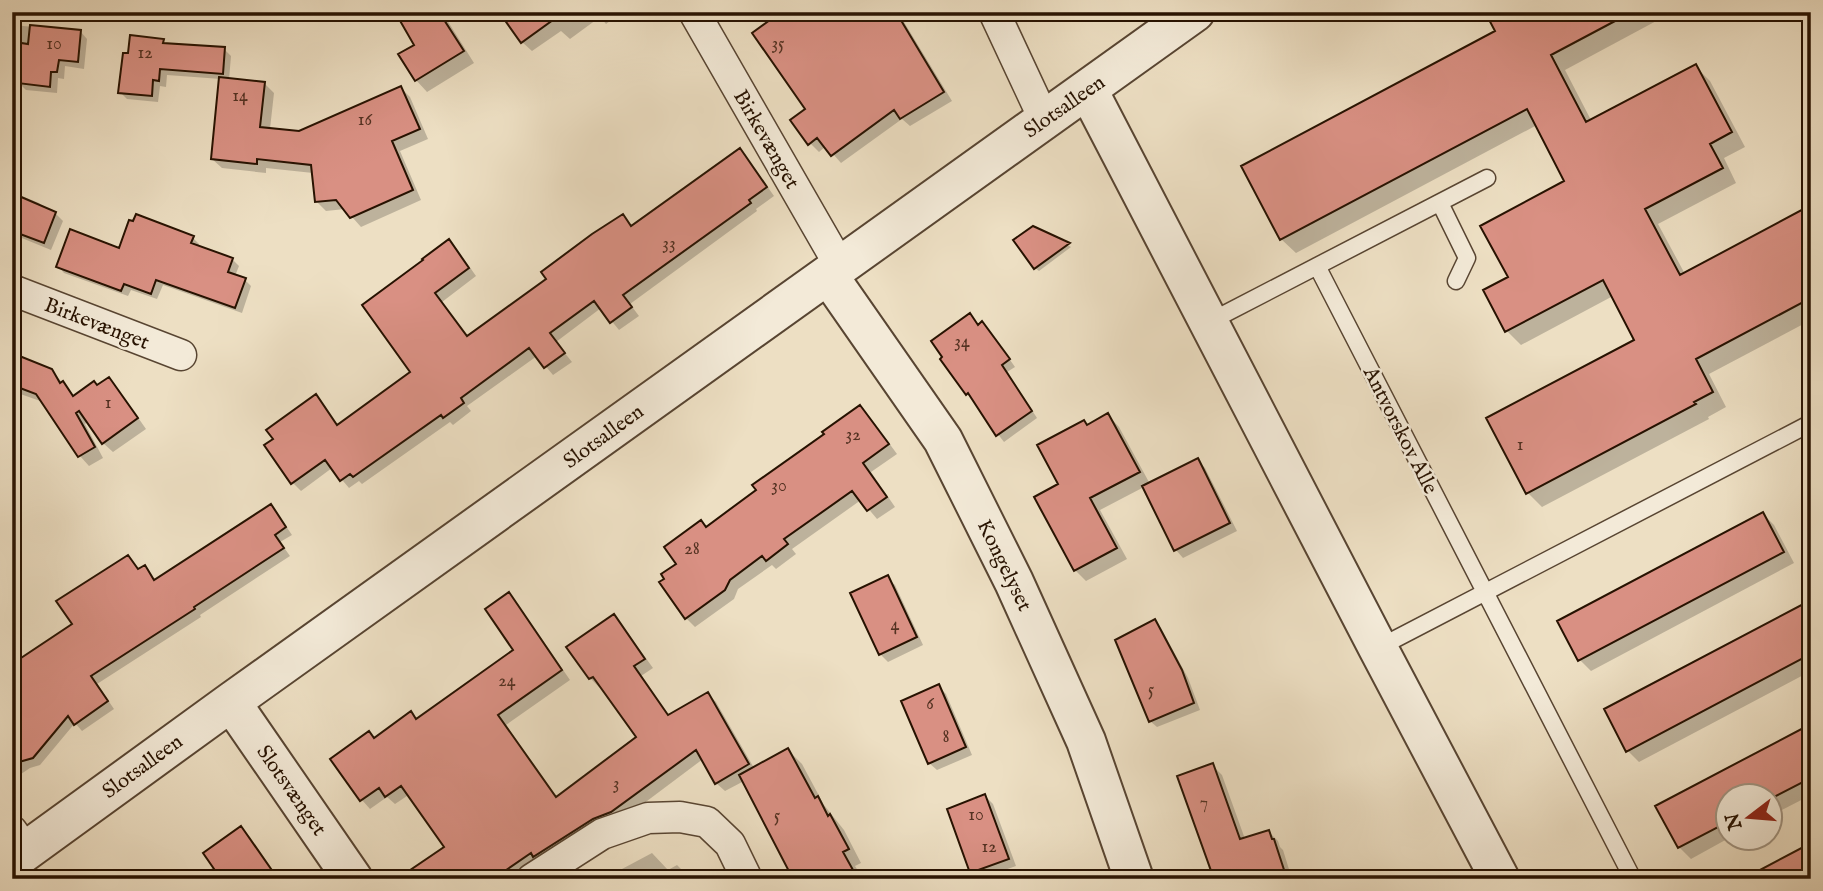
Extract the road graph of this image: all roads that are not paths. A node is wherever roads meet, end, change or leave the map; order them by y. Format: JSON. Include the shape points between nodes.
{"nodes":[{"id":1,"x":694,"y":12,"type":"edge"},
{"id":2,"x":995,"y":12,"type":"edge"},
{"id":3,"x":1195,"y":12,"type":"edge"},
{"id":4,"x":1088,"y":90,"type":"junction"},
{"id":5,"x":1044,"y":119,"type":"junction"},
{"id":6,"x":1488,"y":178,"type":"dead end"},
{"id":7,"x":1440,"y":202,"type":"junction"},
{"id":8,"x":1317,"y":266,"type":"junction"},
{"id":9,"x":834,"y":270,"type":"junction"},
{"id":10,"x":1457,"y":281,"type":"dead end"},
{"id":11,"x":12,"y":290,"type":"edge"},
{"id":12,"x":1209,"y":322,"type":"junction"},
{"id":13,"x":181,"y":355,"type":"dead end"},
{"id":14,"x":1811,"y":423,"type":"edge"},
{"id":15,"x":1486,"y":593,"type":"junction"},
{"id":16,"x":1378,"y":648,"type":"junction"},
{"id":17,"x":231,"y":702,"type":"junction"},
{"id":18,"x":17,"y":848,"type":"edge"},
{"id":19,"x":353,"y":879,"type":"edge"},
{"id":20,"x":532,"y":879,"type":"edge"},
{"id":21,"x":747,"y":879,"type":"edge"},
{"id":22,"x":1134,"y":879,"type":"edge"},
{"id":23,"x":1500,"y":879,"type":"edge"},
{"id":24,"x":1633,"y":879,"type":"edge"}],
"edges":[{"from":1,"to":9,"type":"street","name":"Birkevænget"},
{"from":2,"to":5,"type":"street"},
{"from":3,"to":4,"type":"street","name":"Slotsalleen"},
{"from":4,"to":5,"type":"street","name":"Slotsalleen"},
{"from":4,"to":12,"type":"street"},
{"from":5,"to":9,"type":"street","name":"Slotsalleen"},
{"from":6,"to":7,"type":"lane"},
{"from":7,"to":8,"type":"lane"},
{"from":7,"to":10,"type":"lane","via":[[1467,258]]},
{"from":8,"to":12,"type":"lane"},
{"from":8,"to":15,"type":"lane","name":"Antvorskov Alle"},
{"from":9,"to":17,"type":"street","name":"Slotsalleen"},
{"from":9,"to":22,"type":"street","name":"Kongelyset","via":[[943,440],[1014,582],[1086,741]]},
{"from":11,"to":13,"type":"street","name":"Birkevænget"},
{"from":12,"to":16,"type":"street"},
{"from":14,"to":15,"type":"lane"},
{"from":15,"to":16,"type":"lane"},
{"from":15,"to":24,"type":"lane","name":"Antvorskov Alle"},
{"from":16,"to":23,"type":"street"},
{"from":17,"to":18,"type":"street","name":"Slotsalleen"},
{"from":17,"to":19,"type":"street","name":"Slotsvænget"},
{"from":20,"to":21,"type":"street","via":[[602,834],[648,818],[680,817],[706,822],[730,844]]}]}
